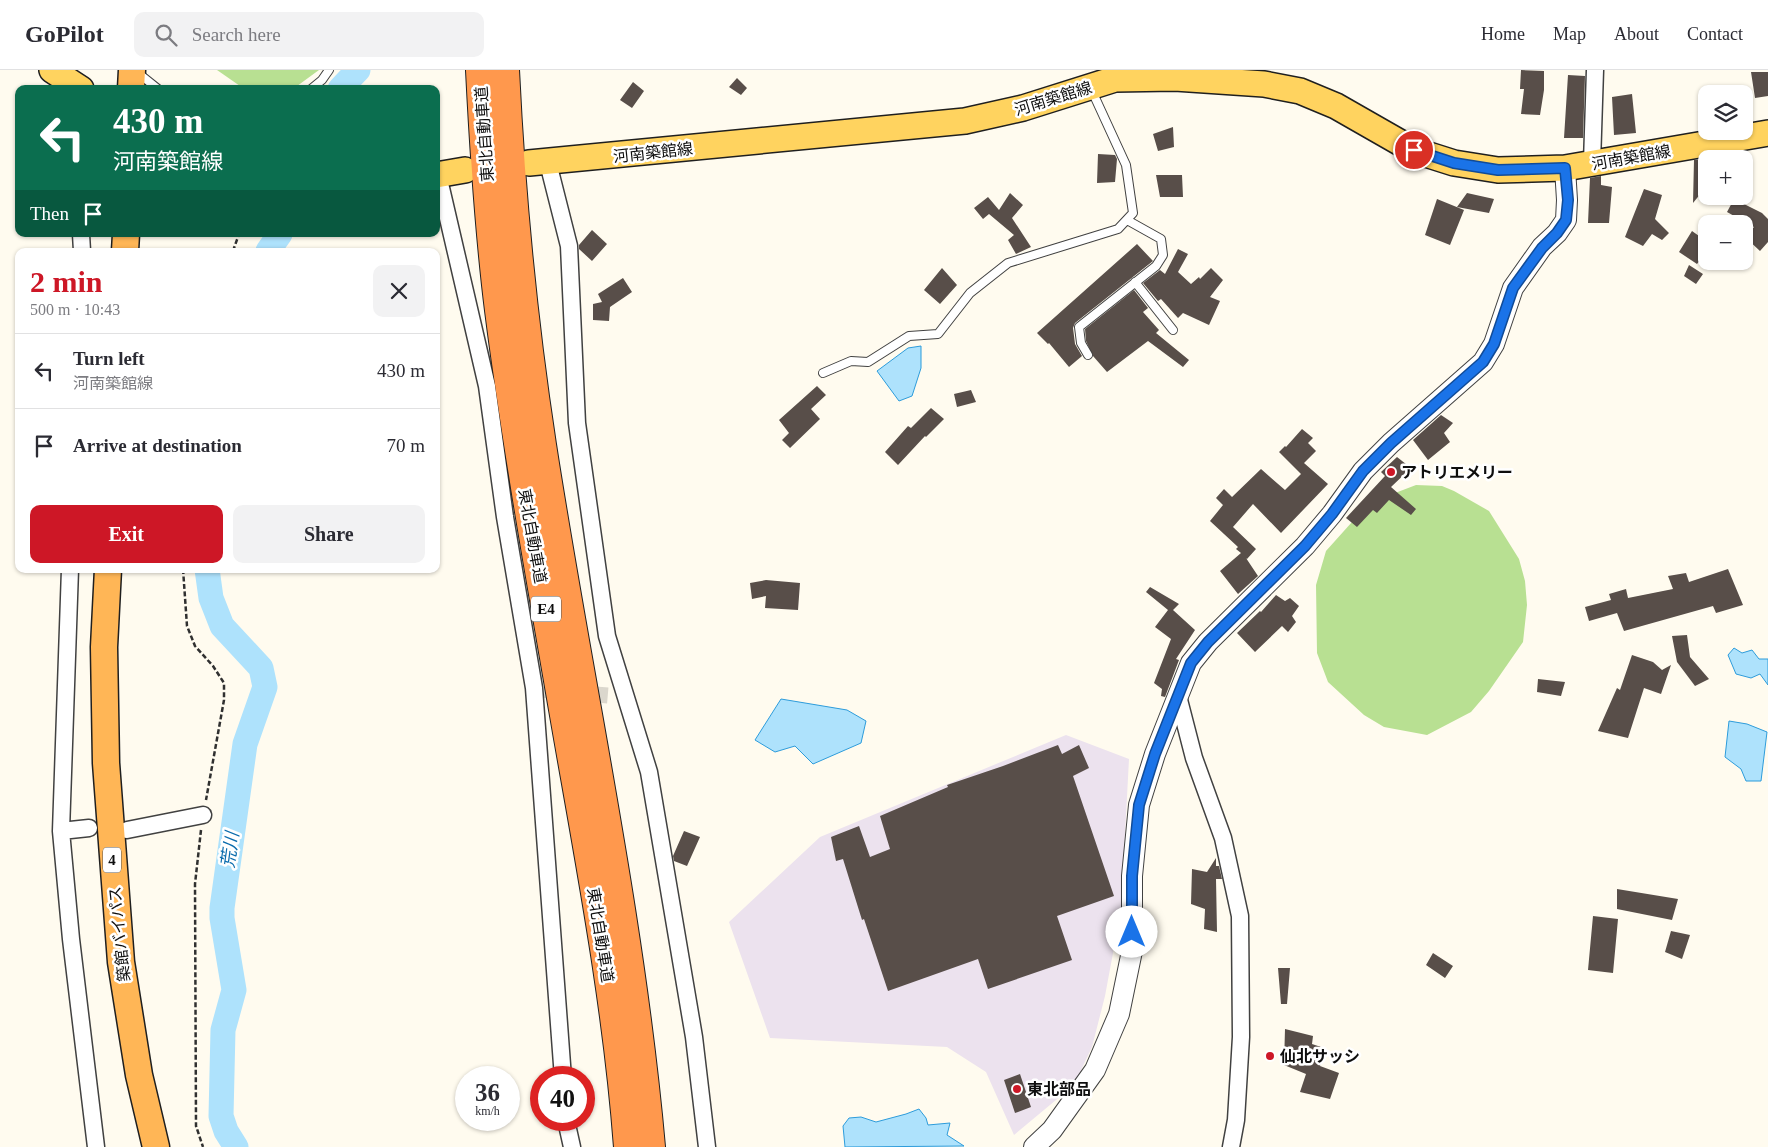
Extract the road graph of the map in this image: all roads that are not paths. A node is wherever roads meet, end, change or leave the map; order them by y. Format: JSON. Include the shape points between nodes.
{"nodes":[{"id":1,"x":133,"y":70,"type":"edge"},
{"id":2,"x":329,"y":70,"type":"edge"},
{"id":3,"x":480,"y":70,"type":"edge"},
{"id":4,"x":505,"y":70,"type":"edge"},
{"id":5,"x":1595,"y":70,"type":"edge"},
{"id":6,"x":1116,"y":75,"type":"edge"},
{"id":7,"x":57,"y":78,"type":"edge"},
{"id":8,"x":72,"y":85,"type":"edge"},
{"id":9,"x":131,"y":85,"type":"edge"},
{"id":10,"x":153,"y":85,"type":"edge"},
{"id":11,"x":316,"y":85,"type":"edge"},
{"id":12,"x":1090,"y":87,"type":"junction"},
{"id":13,"x":1768,"y":133,"type":"edge"},
{"id":14,"x":538,"y":163,"type":"joint"},
{"id":15,"x":1592,"y":163,"type":"junction"},
{"id":16,"x":1565,"y":168,"type":"junction"},
{"id":17,"x":465,"y":170,"type":"dead end"},
{"id":18,"x":440,"y":174,"type":"edge"},
{"id":19,"x":440,"y":188,"type":"edge"},
{"id":20,"x":1127,"y":220,"type":"junction"},
{"id":21,"x":1135,"y":282,"type":"junction"},
{"id":22,"x":1173,"y":330,"type":"dead end"},
{"id":23,"x":1088,"y":355,"type":"dead end"},
{"id":24,"x":823,"y":373,"type":"dead end"},
{"id":25,"x":70,"y":573,"type":"edge"},
{"id":26,"x":108,"y":573,"type":"edge"},
{"id":27,"x":1178,"y":696,"type":"junction"},
{"id":28,"x":203,"y":815,"type":"road end"},
{"id":29,"x":90,"y":828,"type":"dead end"},
{"id":30,"x":127,"y":830,"type":"dead end"},
{"id":31,"x":61,"y":831,"type":"junction"},
{"id":32,"x":561,"y":1066,"type":"edge"},
{"id":33,"x":568,"y":1131,"type":"edge"},
{"id":34,"x":96,"y":1147,"type":"edge"},
{"id":35,"x":156,"y":1147,"type":"edge"},
{"id":36,"x":572,"y":1147,"type":"edge"},
{"id":37,"x":628,"y":1147,"type":"edge"},
{"id":38,"x":651,"y":1147,"type":"edge"},
{"id":39,"x":707,"y":1147,"type":"edge"},
{"id":40,"x":1034,"y":1147,"type":"edge"},
{"id":41,"x":1231,"y":1147,"type":"edge"}],
"edges":[{"from":1,"to":9,"type":"highway"},
{"from":1,"to":10,"type":"lane"},
{"from":2,"to":11,"type":"lane"},
{"from":3,"to":37,"type":"highway","name":"東北自動車道","number":"E4","via":[[499,308],[519,451],[610,992]]},
{"from":4,"to":38,"type":"highway","name":"東北自動車道","number":"E4","via":[[508,142],[525,323],[542,446],[604,799],[633,987]]},
{"from":5,"to":15,"type":"street"},
{"from":6,"to":12,"type":"main road","name":"河南築館線"},
{"from":6,"to":16,"type":"main road","name":"河南築館線","via":[[1264,84],[1291,89],[1336,106],[1414,150],[1454,163],[1498,170]]},
{"from":7,"to":8,"type":"main road"},
{"from":12,"to":14,"type":"main road","name":"河南築館線","via":[[1023,108],[965,121]]},
{"from":12,"to":20,"type":"lane","via":[[1126,165],[1133,213]]},
{"from":13,"to":15,"type":"main road","name":"河南築館線"},
{"from":14,"to":39,"type":"street","via":[[569,246],[578,423],[607,636],[619,695],[650,772],[694,1037]]},
{"from":15,"to":16,"type":"main road","name":"河南築館線"},
{"from":16,"to":27,"type":"street","via":[[1566,220],[1513,288],[1494,344],[1483,362],[1363,471],[1305,546],[1208,642],[1191,663]]},
{"from":17,"to":18,"type":"main road"},
{"from":19,"to":32,"type":"street","via":[[487,386],[505,517],[539,689]]},
{"from":20,"to":21,"type":"lane","via":[[1161,240],[1163,254],[1156,266]]},
{"from":20,"to":24,"type":"lane","via":[[1118,229],[1008,263],[970,293],[938,334],[909,336],[868,362],[851,361]]},
{"from":21,"to":22,"type":"lane"},
{"from":21,"to":23,"type":"lane","via":[[1079,327],[1081,343]]},
{"from":25,"to":31,"type":"street"},
{"from":26,"to":35,"type":"highway","name":"築館バイパス","number":"4","via":[[104,647],[106,763],[121,962],[139,1076]]},
{"from":27,"to":40,"type":"street","via":[[1139,805],[1132,876],[1132,951],[1119,1014],[1095,1070],[1052,1130]]},
{"from":27,"to":41,"type":"street","via":[[1194,758],[1223,838],[1240,916],[1241,1037],[1236,1120]]},
{"from":28,"to":30,"type":"street"},
{"from":29,"to":31,"type":"street"},
{"from":31,"to":34,"type":"street"},
{"from":33,"to":36,"type":"street"}]}
